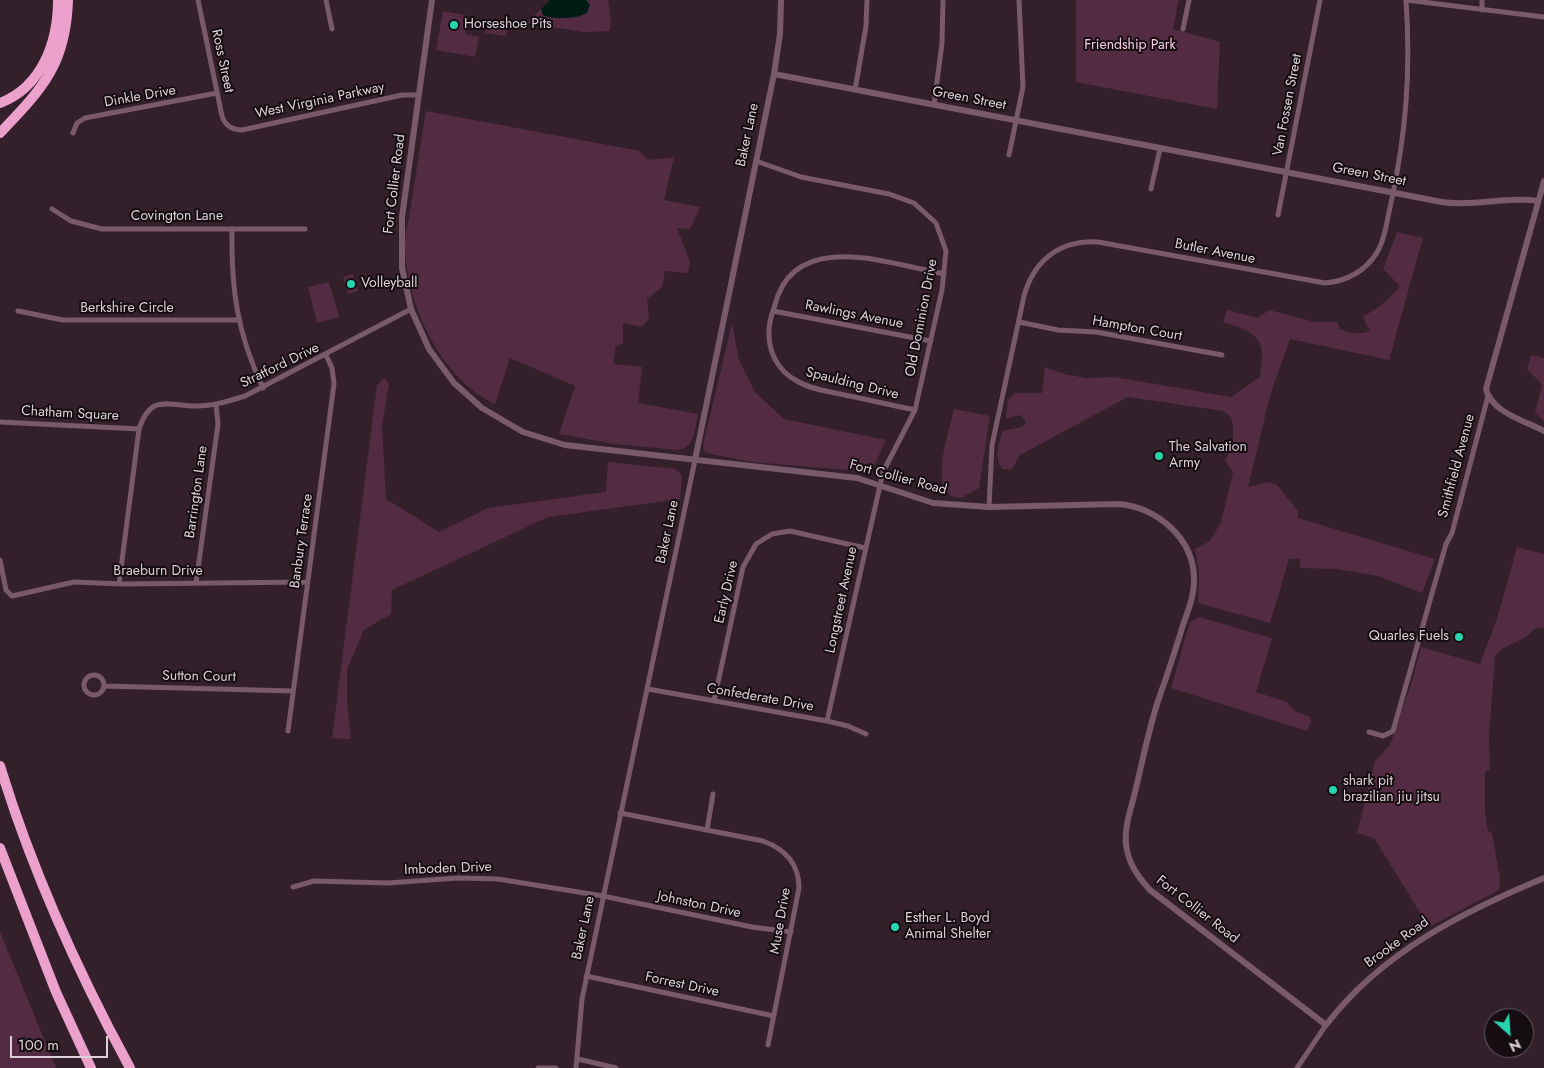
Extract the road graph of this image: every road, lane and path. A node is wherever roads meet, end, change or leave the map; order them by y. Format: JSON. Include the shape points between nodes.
{"nodes":[{"id":1,"x":58,"y":0,"type":"edge"},
{"id":2,"x":68,"y":0,"type":"edge"},
{"id":3,"x":198,"y":0,"type":"edge"},
{"id":4,"x":326,"y":0,"type":"edge"},
{"id":5,"x":432,"y":0,"type":"edge"},
{"id":6,"x":781,"y":0,"type":"edge"},
{"id":7,"x":867,"y":0,"type":"edge"},
{"id":8,"x":943,"y":0,"type":"edge"},
{"id":9,"x":1019,"y":0,"type":"edge"},
{"id":10,"x":1189,"y":0,"type":"edge"},
{"id":11,"x":1320,"y":0,"type":"edge"},
{"id":12,"x":1406,"y":0,"type":"edge"},
{"id":13,"x":1482,"y":0,"type":"edge"},
{"id":14,"x":1482,"y":10,"type":"junction"},
{"id":15,"x":1544,"y":17,"type":"edge"},
{"id":16,"x":332,"y":28,"type":"dead end"},
{"id":17,"x":1183,"y":29,"type":"dead end"},
{"id":18,"x":774,"y":74,"type":"junction"},
{"id":19,"x":855,"y":90,"type":"junction"},
{"id":20,"x":218,"y":93,"type":"junction"},
{"id":21,"x":418,"y":96,"type":"junction"},
{"id":22,"x":0,"y":103,"type":"edge"},
{"id":23,"x":934,"y":105,"type":"junction"},
{"id":24,"x":1017,"y":120,"type":"junction"},
{"id":25,"x":228,"y":125,"type":"joint"},
{"id":26,"x":0,"y":133,"type":"edge"},
{"id":27,"x":73,"y":133,"type":"dead end"},
{"id":28,"x":1160,"y":149,"type":"junction"},
{"id":29,"x":1009,"y":155,"type":"dead end"},
{"id":30,"x":756,"y":161,"type":"junction"},
{"id":31,"x":1287,"y":172,"type":"junction"},
{"id":32,"x":1544,"y":181,"type":"edge"},
{"id":33,"x":1151,"y":189,"type":"dead end"},
{"id":34,"x":1393,"y":192,"type":"junction"},
{"id":35,"x":1541,"y":201,"type":"edge"},
{"id":36,"x":52,"y":209,"type":"dead end"},
{"id":37,"x":1278,"y":215,"type":"dead end"},
{"id":38,"x":232,"y":228,"type":"junction"},
{"id":39,"x":305,"y":229,"type":"dead end"},
{"id":40,"x":944,"y":274,"type":"junction"},
{"id":41,"x":411,"y":309,"type":"junction"},
{"id":42,"x":18,"y":311,"type":"dead end"},
{"id":43,"x":773,"y":311,"type":"junction"},
{"id":44,"x":238,"y":320,"type":"junction"},
{"id":45,"x":1019,"y":322,"type":"junction"},
{"id":46,"x":930,"y":341,"type":"junction"},
{"id":47,"x":1222,"y":355,"type":"dead end"},
{"id":48,"x":326,"y":356,"type":"junction"},
{"id":49,"x":263,"y":388,"type":"junction"},
{"id":50,"x":1488,"y":396,"type":"junction"},
{"id":51,"x":216,"y":404,"type":"junction"},
{"id":52,"x":915,"y":410,"type":"junction"},
{"id":53,"x":0,"y":422,"type":"edge"},
{"id":54,"x":140,"y":429,"type":"junction"},
{"id":55,"x":1544,"y":431,"type":"edge"},
{"id":56,"x":695,"y":460,"type":"junction"},
{"id":57,"x":880,"y":484,"type":"junction"},
{"id":58,"x":988,"y":507,"type":"junction"},
{"id":59,"x":865,"y":548,"type":"junction"},
{"id":60,"x":0,"y":560,"type":"edge"},
{"id":61,"x":308,"y":582,"type":"junction"},
{"id":62,"x":196,"y":583,"type":"junction"},
{"id":63,"x":119,"y":584,"type":"junction"},
{"id":64,"x":104,"y":686,"type":"dead end"},
{"id":65,"x":648,"y":689,"type":"junction"},
{"id":66,"x":294,"y":691,"type":"junction"},
{"id":67,"x":714,"y":701,"type":"junction"},
{"id":68,"x":827,"y":721,"type":"junction"},
{"id":69,"x":288,"y":731,"type":"dead end"},
{"id":70,"x":1369,"y":732,"type":"dead end"},
{"id":71,"x":866,"y":734,"type":"dead end"},
{"id":72,"x":0,"y":766,"type":"edge"},
{"id":73,"x":713,"y":794,"type":"dead end"},
{"id":74,"x":620,"y":813,"type":"junction"},
{"id":75,"x":706,"y":830,"type":"junction"},
{"id":76,"x":0,"y":848,"type":"edge"},
{"id":77,"x":1544,"y":878,"type":"edge"},
{"id":78,"x":293,"y":887,"type":"dead end"},
{"id":79,"x":603,"y":896,"type":"junction"},
{"id":80,"x":791,"y":932,"type":"junction"},
{"id":81,"x":586,"y":976,"type":"junction"},
{"id":82,"x":774,"y":1016,"type":"junction"},
{"id":83,"x":1326,"y":1025,"type":"junction"},
{"id":84,"x":768,"y":1045,"type":"dead end"},
{"id":85,"x":578,"y":1059,"type":"junction"},
{"id":86,"x":91,"y":1068,"type":"edge"},
{"id":87,"x":130,"y":1068,"type":"edge"},
{"id":88,"x":538,"y":1068,"type":"edge"},
{"id":89,"x":556,"y":1068,"type":"edge"},
{"id":90,"x":576,"y":1068,"type":"edge"},
{"id":91,"x":616,"y":1068,"type":"edge"},
{"id":92,"x":1297,"y":1068,"type":"edge"}],
"edges":[{"from":1,"to":22,"type":"highway","via":[[54,32],[40,71],[28,87]]},
{"from":2,"to":26,"type":"highway","via":[[66,31],[54,68],[29,104]]},
{"from":3,"to":20,"type":"street","name":"Ross Street"},
{"from":4,"to":16,"type":"street"},
{"from":5,"to":21,"type":"street","name":"Fort Collier Road"},
{"from":6,"to":18,"type":"street","name":"Baker Lane"},
{"from":7,"to":19,"type":"street"},
{"from":8,"to":23,"type":"street","via":[[942,44]]},
{"from":9,"to":24,"type":"street","via":[[1023,72]]},
{"from":10,"to":17,"type":"street"},
{"from":11,"to":31,"type":"street","name":"Van Fossen Street"},
{"from":12,"to":14,"type":"street"},
{"from":12,"to":34,"type":"street","name":"Butler Avenue","via":[[1408,84]]},
{"from":13,"to":14,"type":"street"},
{"from":14,"to":15,"type":"street"},
{"from":18,"to":19,"type":"street","name":"Green Street"},
{"from":18,"to":30,"type":"street","name":"Baker Lane"},
{"from":19,"to":23,"type":"street","name":"Green Street"},
{"from":20,"to":25,"type":"street","name":"Ross Street","via":[[222,116]]},
{"from":20,"to":27,"type":"street","name":"Dinkle Drive","via":[[85,118],[77,123]]},
{"from":21,"to":25,"type":"street","name":"West Virginia Parkway","via":[[402,95],[242,130]]},
{"from":21,"to":41,"type":"street","name":"Fort Collier Road","via":[[400,236],[402,268]]},
{"from":23,"to":24,"type":"street","name":"Green Street"},
{"from":24,"to":28,"type":"street","name":"Green Street"},
{"from":24,"to":29,"type":"street"},
{"from":28,"to":31,"type":"street","name":"Green Street"},
{"from":28,"to":33,"type":"street"},
{"from":30,"to":40,"type":"street","name":"Old Dominion Drive","via":[[801,177],[890,194],[914,203],[930,216],[940,232],[946,251]]},
{"from":30,"to":56,"type":"street","name":"Baker Lane"},
{"from":31,"to":34,"type":"street","name":"Green Street"},
{"from":31,"to":37,"type":"street","name":"Van Fossen Street"},
{"from":32,"to":35,"type":"street","name":"Smithfield Avenue"},
{"from":34,"to":35,"type":"street","name":"Green Street","via":[[1454,204],[1514,199]]},
{"from":34,"to":45,"type":"street","name":"Butler Avenue","via":[[1376,254],[1361,271],[1344,280],[1316,283],[1137,248],[1078,242],[1054,251],[1038,265],[1028,284]]},
{"from":35,"to":50,"type":"street","name":"Smithfield Avenue","via":[[1487,384]]},
{"from":36,"to":38,"type":"street","name":"Covington Lane","via":[[71,221],[102,229]]},
{"from":38,"to":39,"type":"street","name":"Covington Lane"},
{"from":38,"to":44,"type":"street","via":[[232,278]]},
{"from":40,"to":43,"type":"street","name":"Spaulding Drive","via":[[848,256],[829,256],[809,262],[787,278]]},
{"from":40,"to":46,"type":"street","name":"Old Dominion Drive"},
{"from":41,"to":48,"type":"street","name":"Stratford Drive"},
{"from":41,"to":56,"type":"street","name":"Fort Collier Road","via":[[429,349],[448,376],[475,402],[514,428],[573,447]]},
{"from":42,"to":44,"type":"street","name":"Berkshire Circle","via":[[63,320]]},
{"from":43,"to":46,"type":"street","name":"Rawlings Avenue"},
{"from":43,"to":52,"type":"street","name":"Spaulding Drive","via":[[769,327],[770,347],[778,364],[790,377],[813,388]]},
{"from":44,"to":49,"type":"street","via":[[247,353]]},
{"from":45,"to":47,"type":"street","name":"Hampton Court"},
{"from":45,"to":58,"type":"street","name":"Butler Avenue","via":[[992,446]]},
{"from":46,"to":52,"type":"street","name":"Old Dominion Drive"},
{"from":48,"to":49,"type":"street","name":"Stratford Drive"},
{"from":48,"to":61,"type":"street","name":"Banbury Terrace","via":[[334,384]]},
{"from":49,"to":51,"type":"street","name":"Stratford Drive"},
{"from":50,"to":55,"type":"street","via":[[1496,406]]},
{"from":50,"to":70,"type":"street","name":"Smithfield Avenue","via":[[1452,533],[1446,544],[1393,731],[1383,736]]},
{"from":51,"to":54,"type":"street","name":"Stratford Drive","via":[[158,404],[146,414]]},
{"from":51,"to":62,"type":"street","name":"Barrington Lane","via":[[218,424]]},
{"from":52,"to":57,"type":"street","name":"Old Dominion Drive","via":[[888,459]]},
{"from":53,"to":54,"type":"street","name":"Chatham Square"},
{"from":54,"to":63,"type":"street","name":"Stratford Drive"},
{"from":56,"to":57,"type":"street","name":"Fort Collier Road","via":[[844,476]]},
{"from":56,"to":65,"type":"street","name":"Baker Lane"},
{"from":57,"to":58,"type":"street","name":"Fort Collier Road","via":[[934,503]]},
{"from":57,"to":59,"type":"street","name":"Longstreet Avenue"},
{"from":58,"to":83,"type":"street","name":"Fort Collier Road","via":[[1130,505],[1160,517],[1181,540],[1194,582],[1142,763],[1125,833],[1127,852],[1135,872],[1150,890]]},
{"from":59,"to":67,"type":"street","name":"Early Drive","via":[[790,531],[772,534],[756,544],[743,567]]},
{"from":59,"to":68,"type":"street","name":"Longstreet Avenue"},
{"from":60,"to":63,"type":"street","name":"Braeburn Drive","via":[[10,595],[74,582]]},
{"from":61,"to":62,"type":"street","name":"Braeburn Drive"},
{"from":61,"to":66,"type":"street","name":"Banbury Terrace"},
{"from":62,"to":63,"type":"street","name":"Braeburn Drive"},
{"from":64,"to":66,"type":"street","name":"Sutton Court"},
{"from":65,"to":67,"type":"street","name":"Confederate Drive"},
{"from":65,"to":74,"type":"street","name":"Baker Lane"},
{"from":66,"to":69,"type":"street","name":"Banbury Terrace"},
{"from":67,"to":68,"type":"street","name":"Confederate Drive"},
{"from":68,"to":71,"type":"street","name":"Confederate Drive"},
{"from":72,"to":87,"type":"highway","via":[[54,913]]},
{"from":73,"to":75,"type":"street"},
{"from":74,"to":75,"type":"street","name":"Muse Drive"},
{"from":74,"to":79,"type":"street","name":"Baker Lane"},
{"from":75,"to":80,"type":"street","name":"Muse Drive","via":[[763,841],[791,858],[799,880]]},
{"from":76,"to":86,"type":"highway","via":[[53,984]]},
{"from":77,"to":83,"type":"street","name":"Brooke Road","via":[[1488,901],[1409,947],[1366,981]]},
{"from":78,"to":79,"type":"street","name":"Imboden Drive","via":[[314,882],[388,883],[480,878],[520,881]]},
{"from":79,"to":80,"type":"street","name":"Johnston Drive"},
{"from":79,"to":81,"type":"street","name":"Baker Lane"},
{"from":80,"to":82,"type":"street","name":"Muse Drive"},
{"from":81,"to":82,"type":"street","name":"Forrest Drive"},
{"from":81,"to":85,"type":"street","name":"Baker Lane"},
{"from":82,"to":84,"type":"street","name":"Muse Drive"},
{"from":83,"to":92,"type":"street","name":"Brooke Road"},
{"from":85,"to":90,"type":"street","name":"Baker Lane"},
{"from":85,"to":91,"type":"street"},
{"from":88,"to":89,"type":"street"}]}
